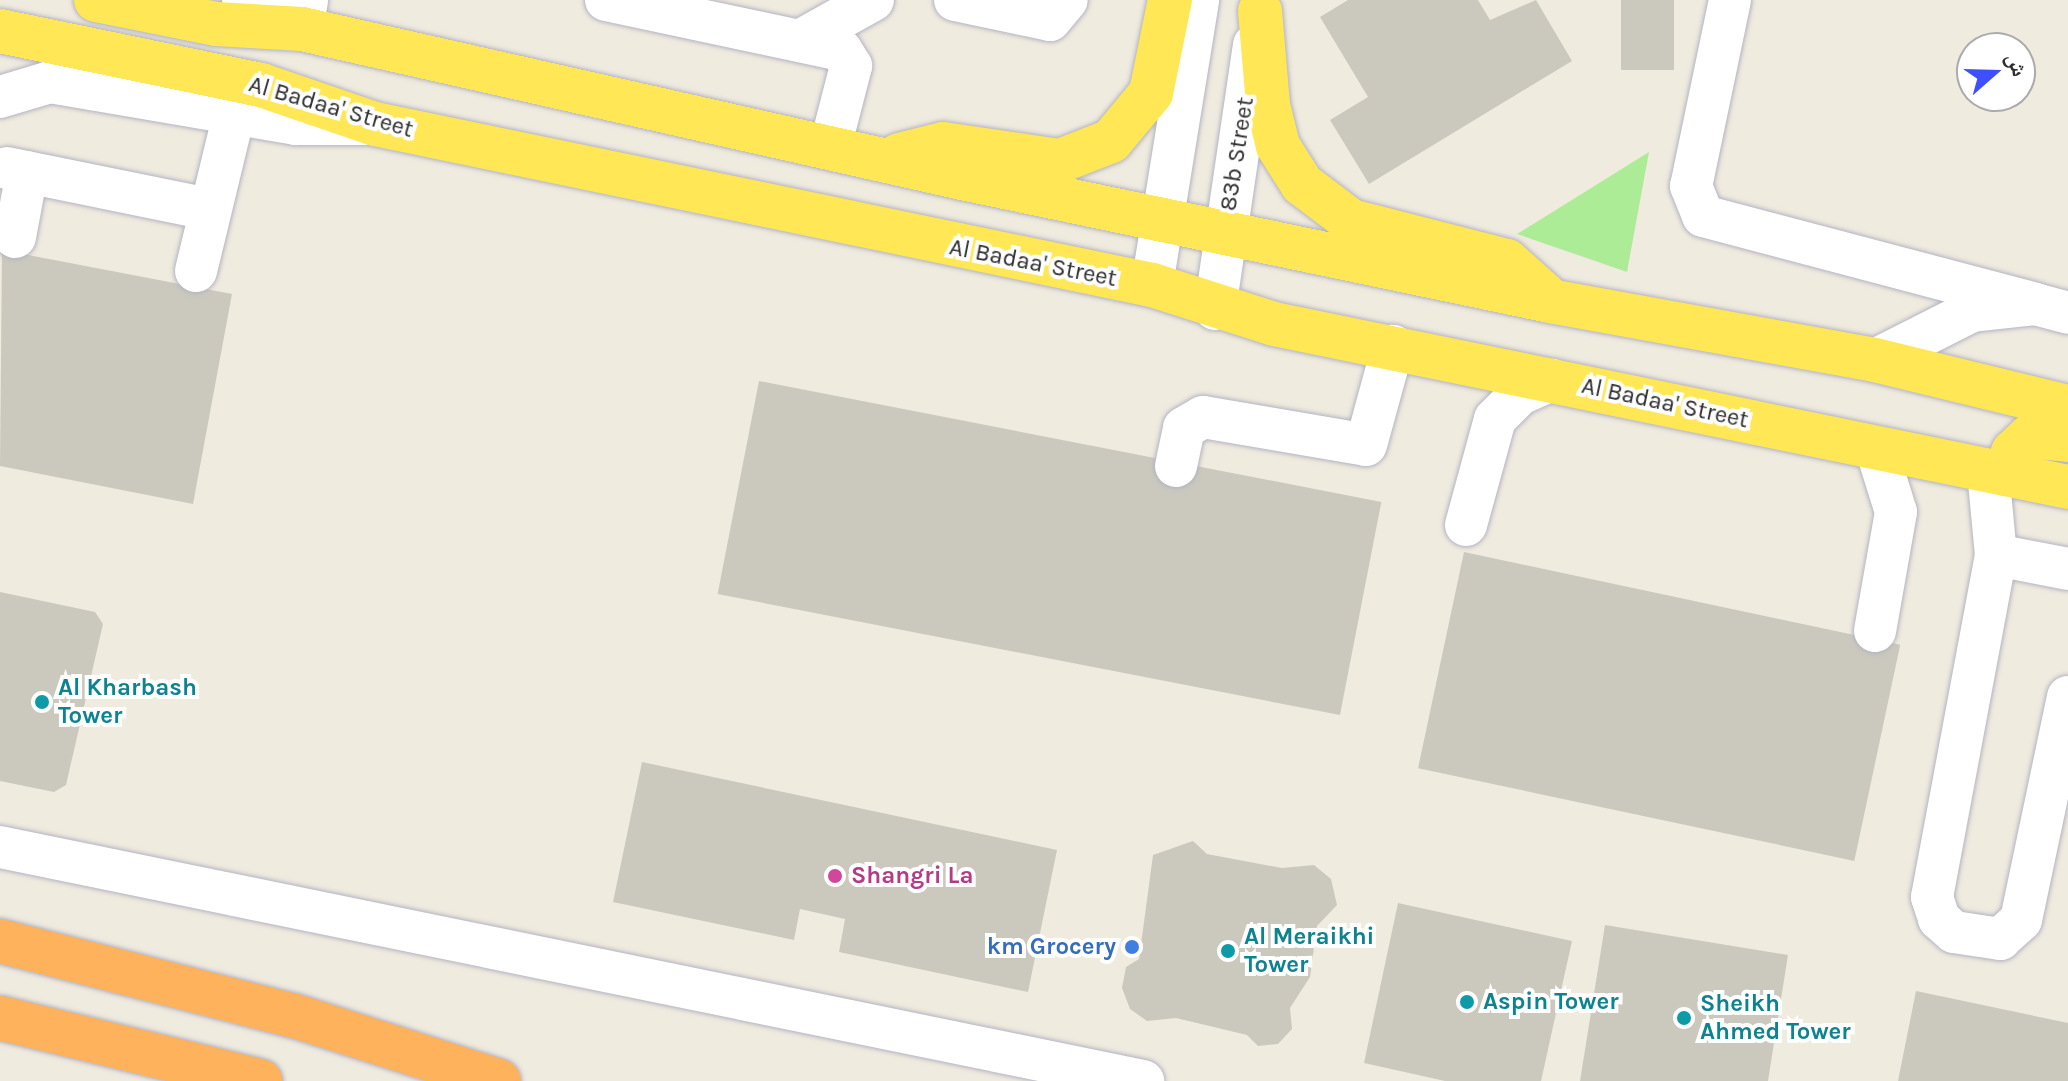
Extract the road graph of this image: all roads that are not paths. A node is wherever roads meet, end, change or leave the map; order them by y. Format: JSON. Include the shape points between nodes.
{"nodes":[{"id":1,"x":96,"y":0,"type":"edge"},
{"id":2,"x":243,"y":0,"type":"edge"},
{"id":3,"x":606,"y":0,"type":"edge"},
{"id":4,"x":873,"y":0,"type":"edge"},
{"id":5,"x":955,"y":0,"type":"edge"},
{"id":6,"x":1067,"y":0,"type":"edge"},
{"id":7,"x":1170,"y":0,"type":"edge"},
{"id":8,"x":1198,"y":0,"type":"edge"},
{"id":9,"x":1730,"y":0,"type":"edge"},
{"id":10,"x":1261,"y":6,"type":"edge"},
{"id":11,"x":702,"y":10,"type":"edge"},
{"id":12,"x":304,"y":14,"type":"edge"},
{"id":13,"x":0,"y":31,"type":"edge"},
{"id":14,"x":803,"y":39,"type":"junction"},
{"id":15,"x":0,"y":97,"type":"edge"},
{"id":16,"x":222,"y":112,"type":"junction"},
{"id":17,"x":375,"y":124,"type":"junction"},
{"id":18,"x":830,"y":147,"type":"junction"},
{"id":19,"x":888,"y":160,"type":"junction"},
{"id":20,"x":197,"y":206,"type":"junction"},
{"id":21,"x":1163,"y":216,"type":"junction"},
{"id":22,"x":1224,"y":231,"type":"junction"},
{"id":23,"x":15,"y":237,"type":"dead end"},
{"id":24,"x":196,"y":271,"type":"dead end"},
{"id":25,"x":1152,"y":285,"type":"junction"},
{"id":26,"x":1550,"y":301,"type":"junction"},
{"id":27,"x":2052,"y":308,"type":"edge"},
{"id":28,"x":1215,"y":309,"type":"junction"},
{"id":29,"x":1381,"y":344,"type":"junction"},
{"id":30,"x":1875,"y":360,"type":"junction"},
{"id":31,"x":1552,"y":380,"type":"junction"},
{"id":32,"x":2068,"y":407,"type":"edge"},
{"id":33,"x":2068,"y":440,"type":"edge"},
{"id":34,"x":1876,"y":448,"type":"junction"},
{"id":35,"x":1176,"y":466,"type":"dead end"},
{"id":36,"x":1997,"y":472,"type":"junction"},
{"id":37,"x":2068,"y":487,"type":"edge"},
{"id":38,"x":1466,"y":525,"type":"dead end"},
{"id":39,"x":1996,"y":555,"type":"junction"},
{"id":40,"x":2068,"y":569,"type":"edge"},
{"id":41,"x":1875,"y":631,"type":"dead end"},
{"id":42,"x":2068,"y":697,"type":"edge"},
{"id":43,"x":0,"y":847,"type":"edge"},
{"id":44,"x":0,"y":941,"type":"edge"},
{"id":45,"x":0,"y":1018,"type":"edge"},
{"id":46,"x":261,"y":1081,"type":"edge"},
{"id":47,"x":499,"y":1081,"type":"edge"},
{"id":48,"x":1143,"y":1081,"type":"edge"}],
"edges":[{"from":1,"to":12,"type":"main road","via":[[216,24]]},
{"from":2,"to":12,"type":"street"},
{"from":3,"to":11,"type":"street"},
{"from":4,"to":14,"type":"street"},
{"from":5,"to":6,"type":"street","via":[[1050,20]]},
{"from":7,"to":19,"type":"main road","via":[[1151,93],[1111,141],[1060,161],[943,144]]},
{"from":8,"to":21,"type":"street"},
{"from":9,"to":27,"type":"street","via":[[1691,186],[1703,216]]},
{"from":10,"to":22,"type":"street","name":"83b Street"},
{"from":10,"to":26,"type":"main road","via":[[1268,105],[1278,146],[1302,184],[1351,221],[1507,261]]},
{"from":11,"to":14,"type":"street"},
{"from":12,"to":18,"type":"main road"},
{"from":13,"to":17,"type":"main road","name":"Al Badaa' Street","via":[[261,85]]},
{"from":14,"to":18,"type":"street","via":[[841,50],[851,66]]},
{"from":15,"to":16,"type":"street","via":[[50,82]]},
{"from":16,"to":17,"type":"street"},
{"from":16,"to":20,"type":"street"},
{"from":17,"to":25,"type":"main road","name":"Al Badaa' Street"},
{"from":18,"to":19,"type":"main road"},
{"from":19,"to":21,"type":"main road"},
{"from":20,"to":23,"type":"street","via":[[17,170]]},
{"from":20,"to":24,"type":"street"},
{"from":21,"to":22,"type":"main road"},
{"from":21,"to":25,"type":"street"},
{"from":22,"to":26,"type":"main road"},
{"from":22,"to":28,"type":"street","name":"83b Street"},
{"from":25,"to":28,"type":"main road","name":"Al Badaa' Street"},
{"from":26,"to":30,"type":"main road"},
{"from":27,"to":30,"type":"street","via":[[1972,311]]},
{"from":28,"to":29,"type":"main road","name":"Al Badaa' Street"},
{"from":29,"to":31,"type":"main road","name":"Al Badaa' Street"},
{"from":29,"to":35,"type":"street","via":[[1345,446],[1203,417],[1184,428]]},
{"from":30,"to":32,"type":"main road"},
{"from":31,"to":34,"type":"main road","name":"Al Badaa' Street"},
{"from":31,"to":38,"type":"street","via":[[1520,394],[1495,419]]},
{"from":33,"to":36,"type":"main road","via":[[2030,436]]},
{"from":34,"to":36,"type":"main road","name":"Al Badaa' Street"},
{"from":34,"to":41,"type":"street","via":[[1896,512]]},
{"from":36,"to":37,"type":"main road","name":"Al Badaa' Street"},
{"from":36,"to":39,"type":"street"},
{"from":39,"to":40,"type":"street"},
{"from":39,"to":42,"type":"street","via":[[1932,897],[1939,919],[1954,932],[2000,939],[2021,920]]},
{"from":43,"to":48,"type":"street"},
{"from":44,"to":47,"type":"highway","via":[[282,1013]]},
{"from":45,"to":46,"type":"highway"}]}
